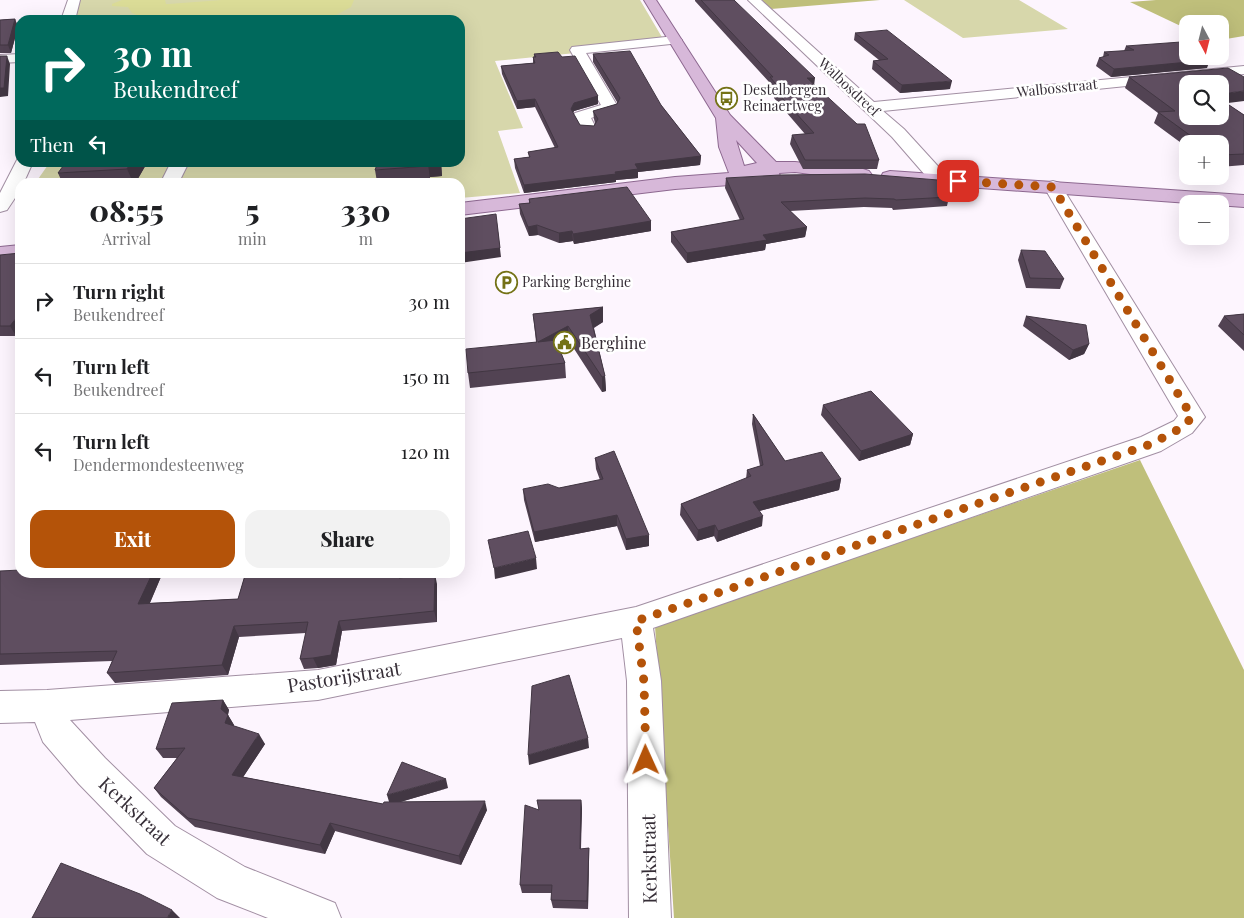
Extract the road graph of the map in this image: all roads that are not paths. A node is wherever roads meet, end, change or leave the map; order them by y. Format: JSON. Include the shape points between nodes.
{"nodes":[{"id":1,"x":74,"y":0,"type":"edge"},
{"id":2,"x":650,"y":0,"type":"edge"},
{"id":3,"x":754,"y":0,"type":"edge"},
{"id":4,"x":70,"y":15,"type":"edge"},
{"id":5,"x":674,"y":40,"type":"junction"},
{"id":6,"x":15,"y":58,"type":"edge"},
{"id":7,"x":0,"y":59,"type":"edge"},
{"id":8,"x":1244,"y":70,"type":"edge"},
{"id":9,"x":871,"y":107,"type":"junction"},
{"id":10,"x":724,"y":118,"type":"junction"},
{"id":11,"x":588,"y":128,"type":"edge"},
{"id":12,"x":770,"y":172,"type":"junction"},
{"id":13,"x":739,"y":174,"type":"junction"},
{"id":14,"x":939,"y":179,"type":"junction"},
{"id":15,"x":15,"y":181,"type":"edge"},
{"id":16,"x":1053,"y":187,"type":"junction"},
{"id":17,"x":7,"y":197,"type":"edge"},
{"id":18,"x":1244,"y":201,"type":"edge"},
{"id":19,"x":465,"y":208,"type":"edge"},
{"id":20,"x":15,"y":252,"type":"edge"},
{"id":21,"x":0,"y":253,"type":"edge"},
{"id":22,"x":636,"y":621,"type":"junction"},
{"id":23,"x":47,"y":706,"type":"junction"},
{"id":24,"x":0,"y":707,"type":"edge"},
{"id":25,"x":320,"y":918,"type":"edge"},
{"id":26,"x":650,"y":918,"type":"edge"}],
"edges":[{"from":1,"to":4,"type":"street"},
{"from":2,"to":5,"type":"main road"},
{"from":3,"to":9,"type":"street","name":"Walbosdreef"},
{"from":5,"to":10,"type":"main road"},
{"from":5,"to":11,"type":"street","via":[[577,50],[610,107],[581,116]]},
{"from":6,"to":7,"type":"street"},
{"from":8,"to":9,"type":"street","name":"Walbosstraat"},
{"from":9,"to":14,"type":"street","name":"Walbosdreef"},
{"from":10,"to":12,"type":"main road","via":[[759,154]]},
{"from":10,"to":13,"type":"main road","via":[[728,147]]},
{"from":12,"to":13,"type":"main road"},
{"from":12,"to":14,"type":"main road"},
{"from":13,"to":19,"type":"main road"},
{"from":14,"to":16,"type":"main road"},
{"from":15,"to":17,"type":"street"},
{"from":16,"to":18,"type":"main road"},
{"from":16,"to":22,"type":"street","name":"Pastorijstraat","via":[[1192,417],[1183,427],[1151,444]]},
{"from":20,"to":21,"type":"main road"},
{"from":22,"to":23,"type":"street","name":"Pastorijstraat","via":[[318,685]]},
{"from":22,"to":26,"type":"street","name":"Kerkstraat","via":[[644,682]]},
{"from":23,"to":24,"type":"street"},
{"from":23,"to":25,"type":"street","name":"Kerkstraat","via":[[56,730],[161,840],[232,883]]}]}
